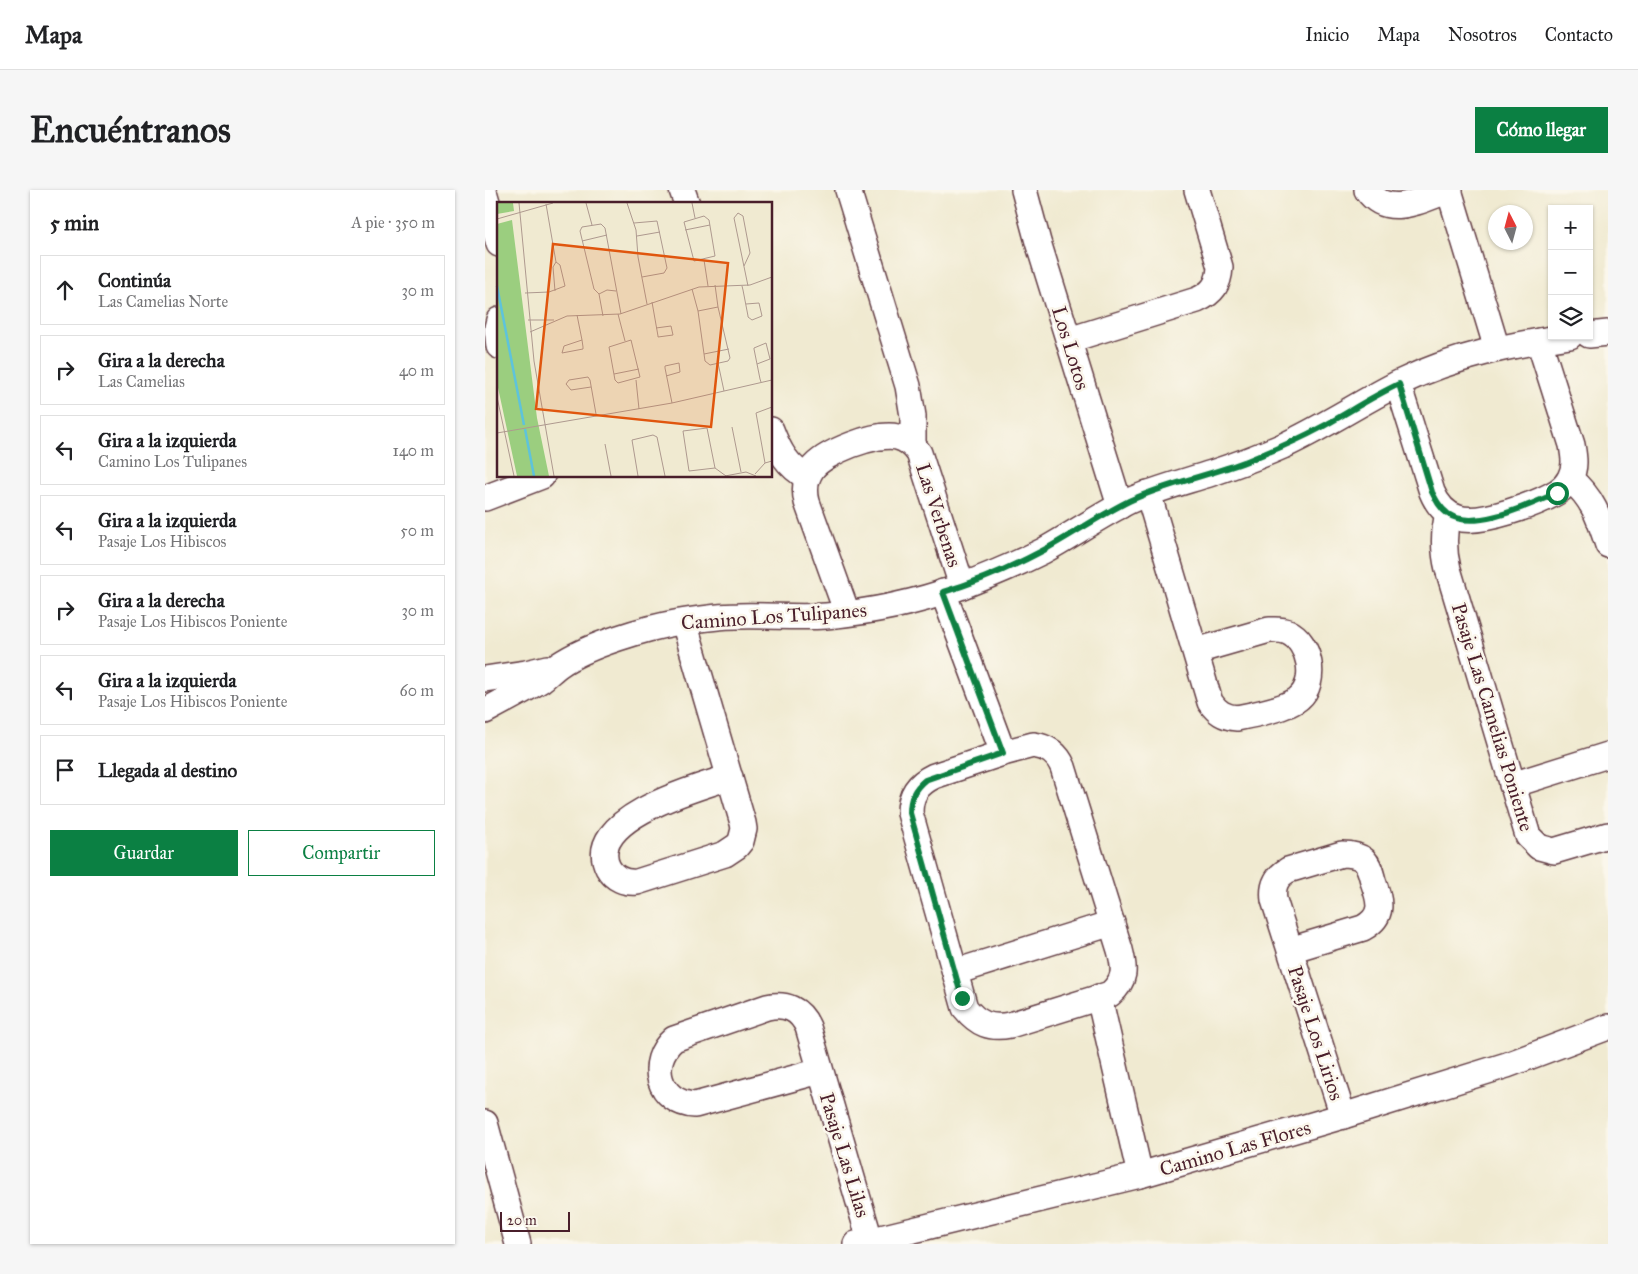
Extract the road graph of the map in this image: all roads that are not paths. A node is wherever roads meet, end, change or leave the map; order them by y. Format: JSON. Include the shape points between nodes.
{"nodes":[{"id":1,"x":682,"y":190,"type":"edge"},
{"id":2,"x":848,"y":190,"type":"edge"},
{"id":3,"x":1024,"y":190,"type":"edge"},
{"id":4,"x":1197,"y":190,"type":"edge"},
{"id":5,"x":1367,"y":190,"type":"edge"},
{"id":6,"x":1450,"y":190,"type":"edge"},
{"id":7,"x":485,"y":195,"type":"edge"},
{"id":8,"x":686,"y":202,"type":"edge"},
{"id":9,"x":497,"y":237,"type":"edge"},
{"id":10,"x":1608,"y":333,"type":"edge"},
{"id":11,"x":1593,"y":335,"type":"edge"},
{"id":12,"x":1069,"y":340,"type":"junction"},
{"id":13,"x":1548,"y":340,"type":"edge"},
{"id":14,"x":1539,"y":341,"type":"junction"},
{"id":15,"x":1497,"y":348,"type":"junction"},
{"id":16,"x":1399,"y":384,"type":"junction"},
{"id":17,"x":773,"y":434,"type":"edge"},
{"id":18,"x":913,"y":445,"type":"junction"},
{"id":19,"x":807,"y":477,"type":"junction"},
{"id":20,"x":531,"y":479,"type":"edge"},
{"id":21,"x":1570,"y":479,"type":"junction"},
{"id":22,"x":1148,"y":494,"type":"junction"},
{"id":23,"x":485,"y":498,"type":"edge"},
{"id":24,"x":1120,"y":506,"type":"junction"},
{"id":25,"x":1448,"y":514,"type":"junction"},
{"id":26,"x":1608,"y":545,"type":"edge"},
{"id":27,"x":953,"y":589,"type":"junction"},
{"id":28,"x":847,"y":613,"type":"junction"},
{"id":29,"x":684,"y":622,"type":"junction"},
{"id":30,"x":1196,"y":651,"type":"junction"},
{"id":31,"x":559,"y":665,"type":"junction"},
{"id":32,"x":485,"y":679,"type":"edge"},
{"id":33,"x":485,"y":711,"type":"edge"},
{"id":34,"x":1003,"y":753,"type":"junction"},
{"id":35,"x":1608,"y":755,"type":"edge"},
{"id":36,"x":730,"y":777,"type":"junction"},
{"id":37,"x":1512,"y":785,"type":"junction"},
{"id":38,"x":1608,"y":835,"type":"edge"},
{"id":39,"x":1112,"y":923,"type":"junction"},
{"id":40,"x":1290,"y":950,"type":"junction"},
{"id":41,"x":955,"y":972,"type":"junction"},
{"id":42,"x":1099,"y":997,"type":"junction"},
{"id":43,"x":1608,"y":1027,"type":"edge"},
{"id":44,"x":820,"y":1071,"type":"junction"},
{"id":45,"x":1343,"y":1116,"type":"junction"},
{"id":46,"x":485,"y":1123,"type":"edge"},
{"id":47,"x":1141,"y":1175,"type":"junction"},
{"id":48,"x":863,"y":1242,"type":"edge"},
{"id":49,"x":518,"y":1244,"type":"edge"}],
"edges":[{"from":1,"to":8,"type":"street"},
{"from":2,"to":18,"type":"street","via":[[908,386]]},
{"from":3,"to":12,"type":"street","name":"Los Lotos"},
{"from":4,"to":12,"type":"street","via":[[1220,268],[1217,284],[1197,300]]},
{"from":5,"to":6,"type":"street","via":[[1378,202],[1388,206],[1399,206]]},
{"from":6,"to":15,"type":"street"},
{"from":7,"to":9,"type":"street"},
{"from":10,"to":11,"type":"street"},
{"from":12,"to":24,"type":"street","name":"Los Lotos"},
{"from":13,"to":14,"type":"street","name":"Camino Los Tulipanes"},
{"from":14,"to":15,"type":"street","name":"Camino Los Tulipanes"},
{"from":14,"to":21,"type":"street","via":[[1574,458]]},
{"from":15,"to":16,"type":"street","name":"Camino Los Tulipanes","via":[[1440,366]]},
{"from":16,"to":22,"type":"street","name":"Camino Los Tulipanes","via":[[1282,446]]},
{"from":16,"to":25,"type":"street","via":[[1432,492]]},
{"from":17,"to":19,"type":"street","via":[[783,456]]},
{"from":18,"to":19,"type":"street","via":[[887,436],[857,443],[821,460]]},
{"from":18,"to":27,"type":"street","name":"Las Verbenas","via":[[922,461]]},
{"from":19,"to":28,"type":"street","via":[[807,502]]},
{"from":20,"to":23,"type":"street"},
{"from":21,"to":25,"type":"street","via":[[1557,493],[1494,516],[1467,520]]},
{"from":21,"to":26,"type":"street","via":[[1595,508]]},
{"from":22,"to":24,"type":"street","name":"Camino Los Tulipanes"},
{"from":22,"to":30,"type":"street"},
{"from":24,"to":27,"type":"street","name":"Camino Los Tulipanes","via":[[1019,563]]},
{"from":25,"to":37,"type":"street","name":"Pasaje Las Camelias Poniente","via":[[1444,537],[1446,563]]},
{"from":27,"to":28,"type":"street","name":"Camino Los Tulipanes","via":[[902,604]]},
{"from":27,"to":34,"type":"street","name":"Las Verbenas"},
{"from":28,"to":29,"type":"street","name":"Camino Los Tulipanes","via":[[736,616]]},
{"from":29,"to":31,"type":"street","name":"Camino Los Tulipanes","via":[[623,637]]},
{"from":29,"to":36,"type":"street"},
{"from":30,"to":30,"type":"street","via":[[1210,702],[1221,715],[1229,718],[1290,704],[1308,687],[1309,666],[1304,649],[1299,641],[1278,629]]},
{"from":31,"to":32,"type":"street","name":"Camino Los Tulipanes"},
{"from":31,"to":33,"type":"street","name":"Camino Los Tulipanes","via":[[541,680]]},
{"from":34,"to":39,"type":"street","via":[[1025,746],[1040,746],[1055,753],[1060,760]]},
{"from":34,"to":41,"type":"street","via":[[925,780],[918,786],[910,803],[910,813]]},
{"from":35,"to":37,"type":"street"},
{"from":36,"to":36,"type":"street","via":[[744,829],[737,846],[725,854],[637,882],[624,881],[613,875],[606,864],[604,847],[620,825],[659,803]]},
{"from":37,"to":38,"type":"street","name":"Pasaje Las Camelias Poniente","via":[[1525,830],[1533,842],[1545,850],[1553,851]]},
{"from":39,"to":41,"type":"street"},
{"from":39,"to":42,"type":"street","via":[[1124,966],[1117,988]]},
{"from":40,"to":40,"type":"street","name":"Pasaje Los Lirios","via":[[1274,900],[1273,890],[1281,874],[1342,854],[1357,856],[1364,861],[1380,904],[1376,917],[1363,928]]},
{"from":40,"to":45,"type":"street","name":"Pasaje Los Lirios"},
{"from":41,"to":42,"type":"street","via":[[965,1008],[980,1023],[990,1026],[1010,1025]]},
{"from":42,"to":47,"type":"street"},
{"from":43,"to":45,"type":"street","name":"Camino Las Flores","via":[[1507,1065]]},
{"from":44,"to":44,"type":"street","name":"Pasaje Las Lilas","via":[[805,1020],[795,1010],[777,1005],[674,1039],[664,1050],[659,1068],[667,1093],[680,1102],[695,1105]]},
{"from":44,"to":48,"type":"street","name":"Pasaje Las Lilas"},
{"from":45,"to":47,"type":"street","name":"Camino Las Flores"},
{"from":46,"to":49,"type":"street"},
{"from":47,"to":48,"type":"street","name":"Camino Las Flores"}]}
